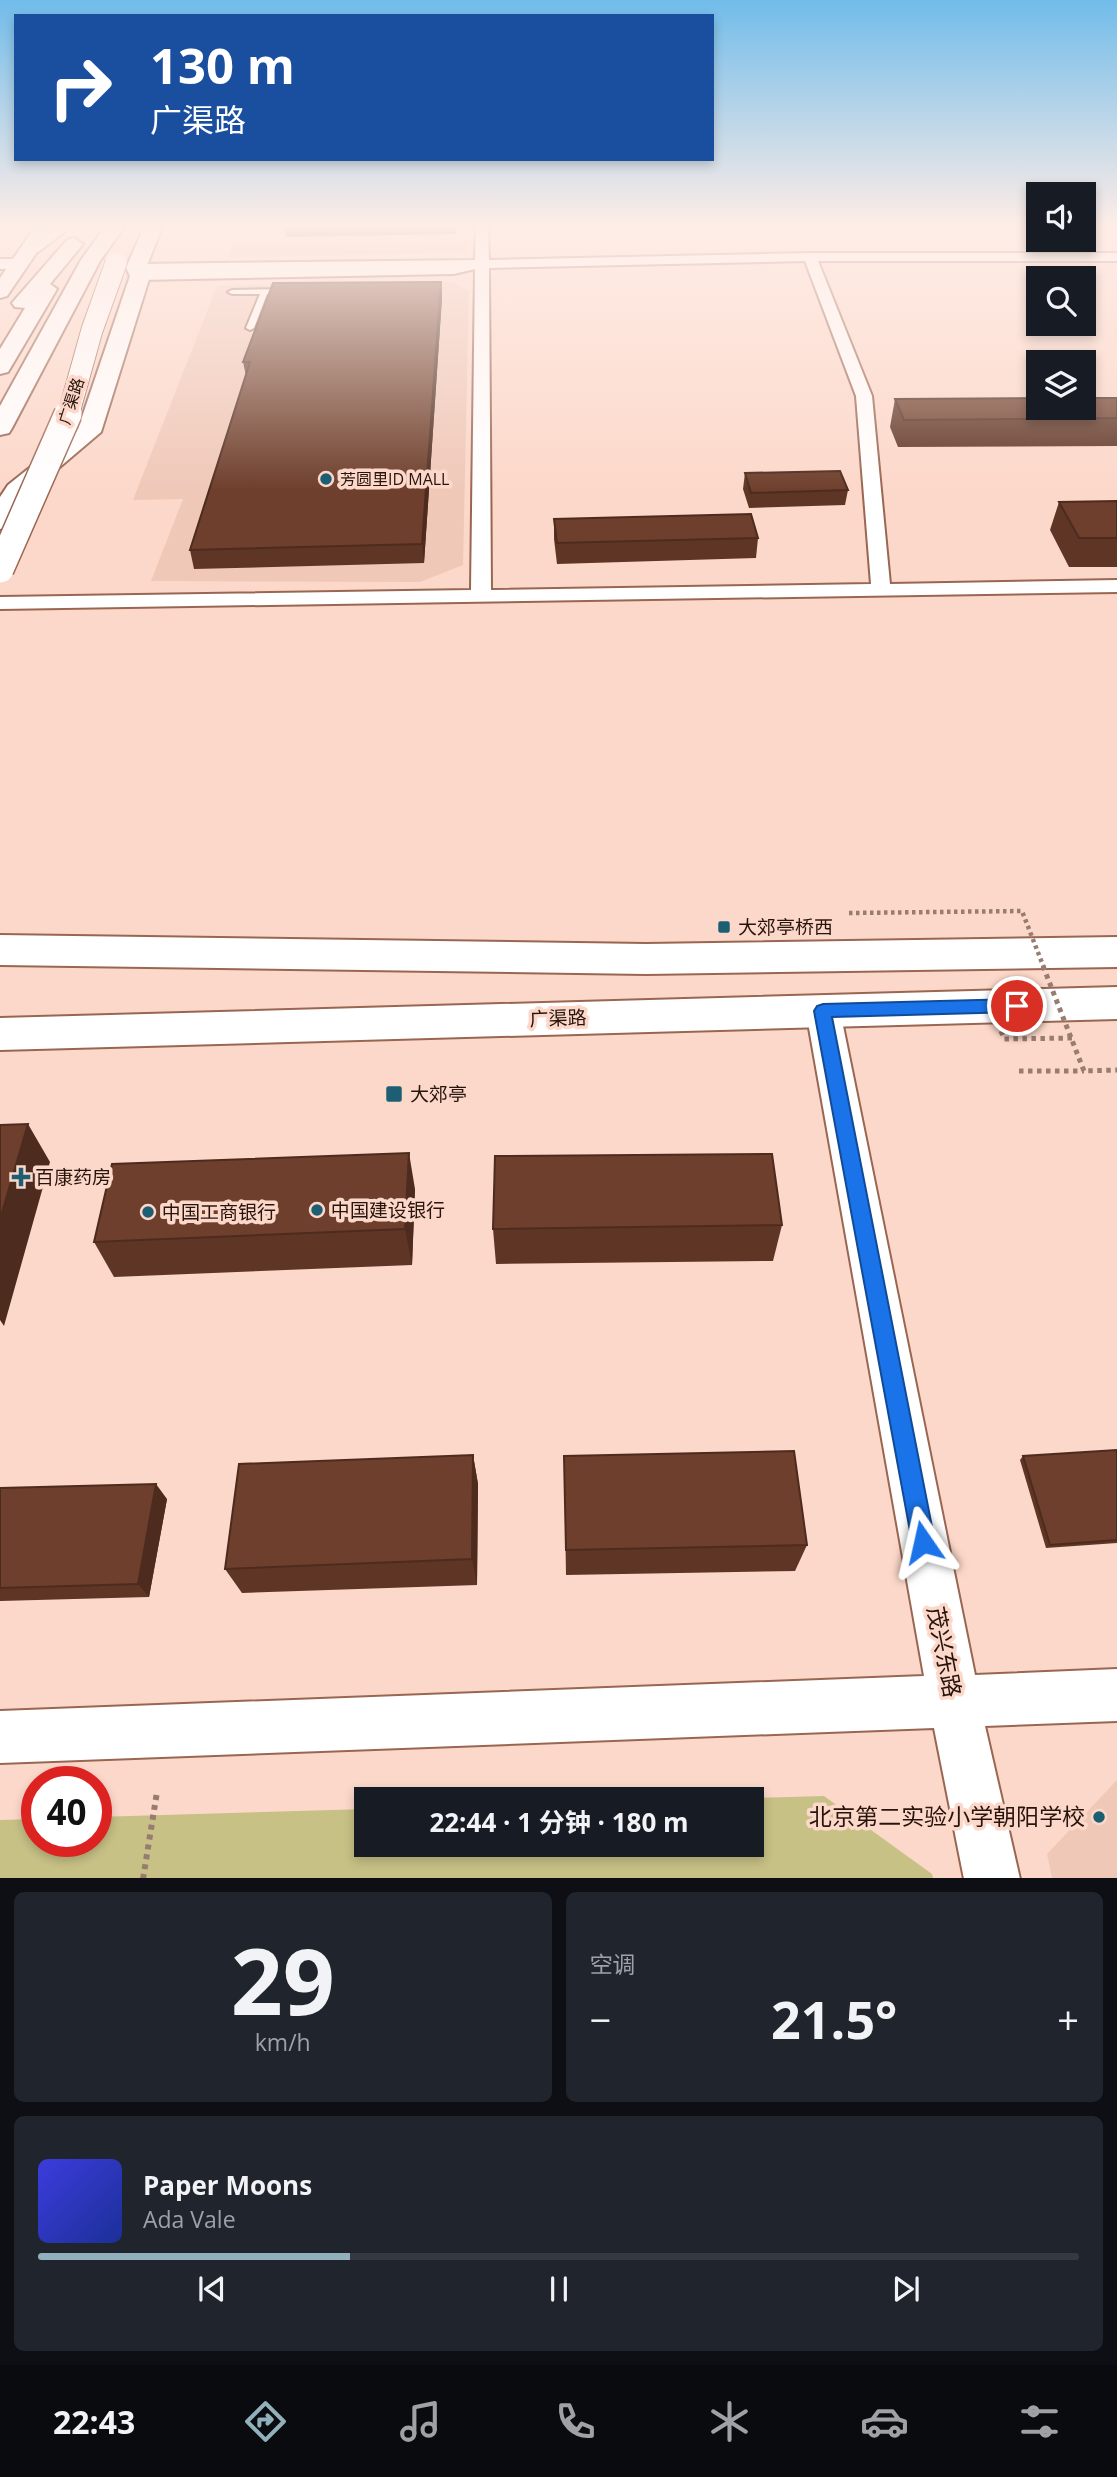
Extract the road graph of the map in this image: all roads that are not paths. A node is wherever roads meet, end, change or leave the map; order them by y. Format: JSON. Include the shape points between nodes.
{"nodes":[{"id":1,"x":14,"y":315,"type":"edge"},
{"id":2,"x":29,"y":315,"type":"edge"},
{"id":3,"x":61,"y":315,"type":"edge"},
{"id":4,"x":102,"y":315,"type":"edge"},
{"id":5,"x":119,"y":315,"type":"edge"},
{"id":6,"x":255,"y":315,"type":"edge"},
{"id":7,"x":482,"y":315,"type":"edge"},
{"id":8,"x":832,"y":315,"type":"edge"},
{"id":9,"x":250,"y":328,"type":"dead end"},
{"id":10,"x":0,"y":335,"type":"edge"},
{"id":11,"x":0,"y":367,"type":"edge"},
{"id":12,"x":0,"y":428,"type":"edge"},
{"id":13,"x":0,"y":521,"type":"edge"},
{"id":14,"x":0,"y":569,"type":"edge"},
{"id":15,"x":1117,"y":586,"type":"edge"},
{"id":16,"x":881,"y":590,"type":"junction"},
{"id":17,"x":481,"y":596,"type":"junction"},
{"id":18,"x":0,"y":603,"type":"edge"},
{"id":19,"x":0,"y":950,"type":"edge"},
{"id":20,"x":1117,"y":952,"type":"edge"},
{"id":21,"x":1117,"y":1003,"type":"edge"},
{"id":22,"x":823,"y":1011,"type":"junction"},
{"id":23,"x":0,"y":1034,"type":"edge"},
{"id":24,"x":1117,"y":1695,"type":"edge"},
{"id":25,"x":954,"y":1701,"type":"junction"},
{"id":26,"x":0,"y":1737,"type":"edge"},
{"id":27,"x":992,"y":1878,"type":"edge"}],
"edges":[{"from":1,"to":10,"type":"main road"},
{"from":2,"to":11,"type":"main road"},
{"from":3,"to":12,"type":"main road"},
{"from":4,"to":14,"type":"main road","name":"广渠路","bridge":true,"via":[[92,330],[68,415]]},
{"from":5,"to":13,"type":"main road","via":[[89,432],[17,490]]},
{"from":6,"to":9,"type":"lane"},
{"from":7,"to":17,"type":"street"},
{"from":8,"to":16,"type":"street","via":[[864,396]]},
{"from":15,"to":16,"type":"street"},
{"from":16,"to":17,"type":"street"},
{"from":17,"to":18,"type":"street"},
{"from":19,"to":20,"type":"main road","via":[[646,959]]},
{"from":21,"to":22,"type":"main road","name":"广渠路"},
{"from":22,"to":23,"type":"main road","name":"广渠路"},
{"from":22,"to":25,"type":"street","name":"茂兴东路"},
{"from":24,"to":25,"type":"street"},
{"from":25,"to":26,"type":"street"},
{"from":25,"to":27,"type":"street","name":"茂兴东路"}]}
